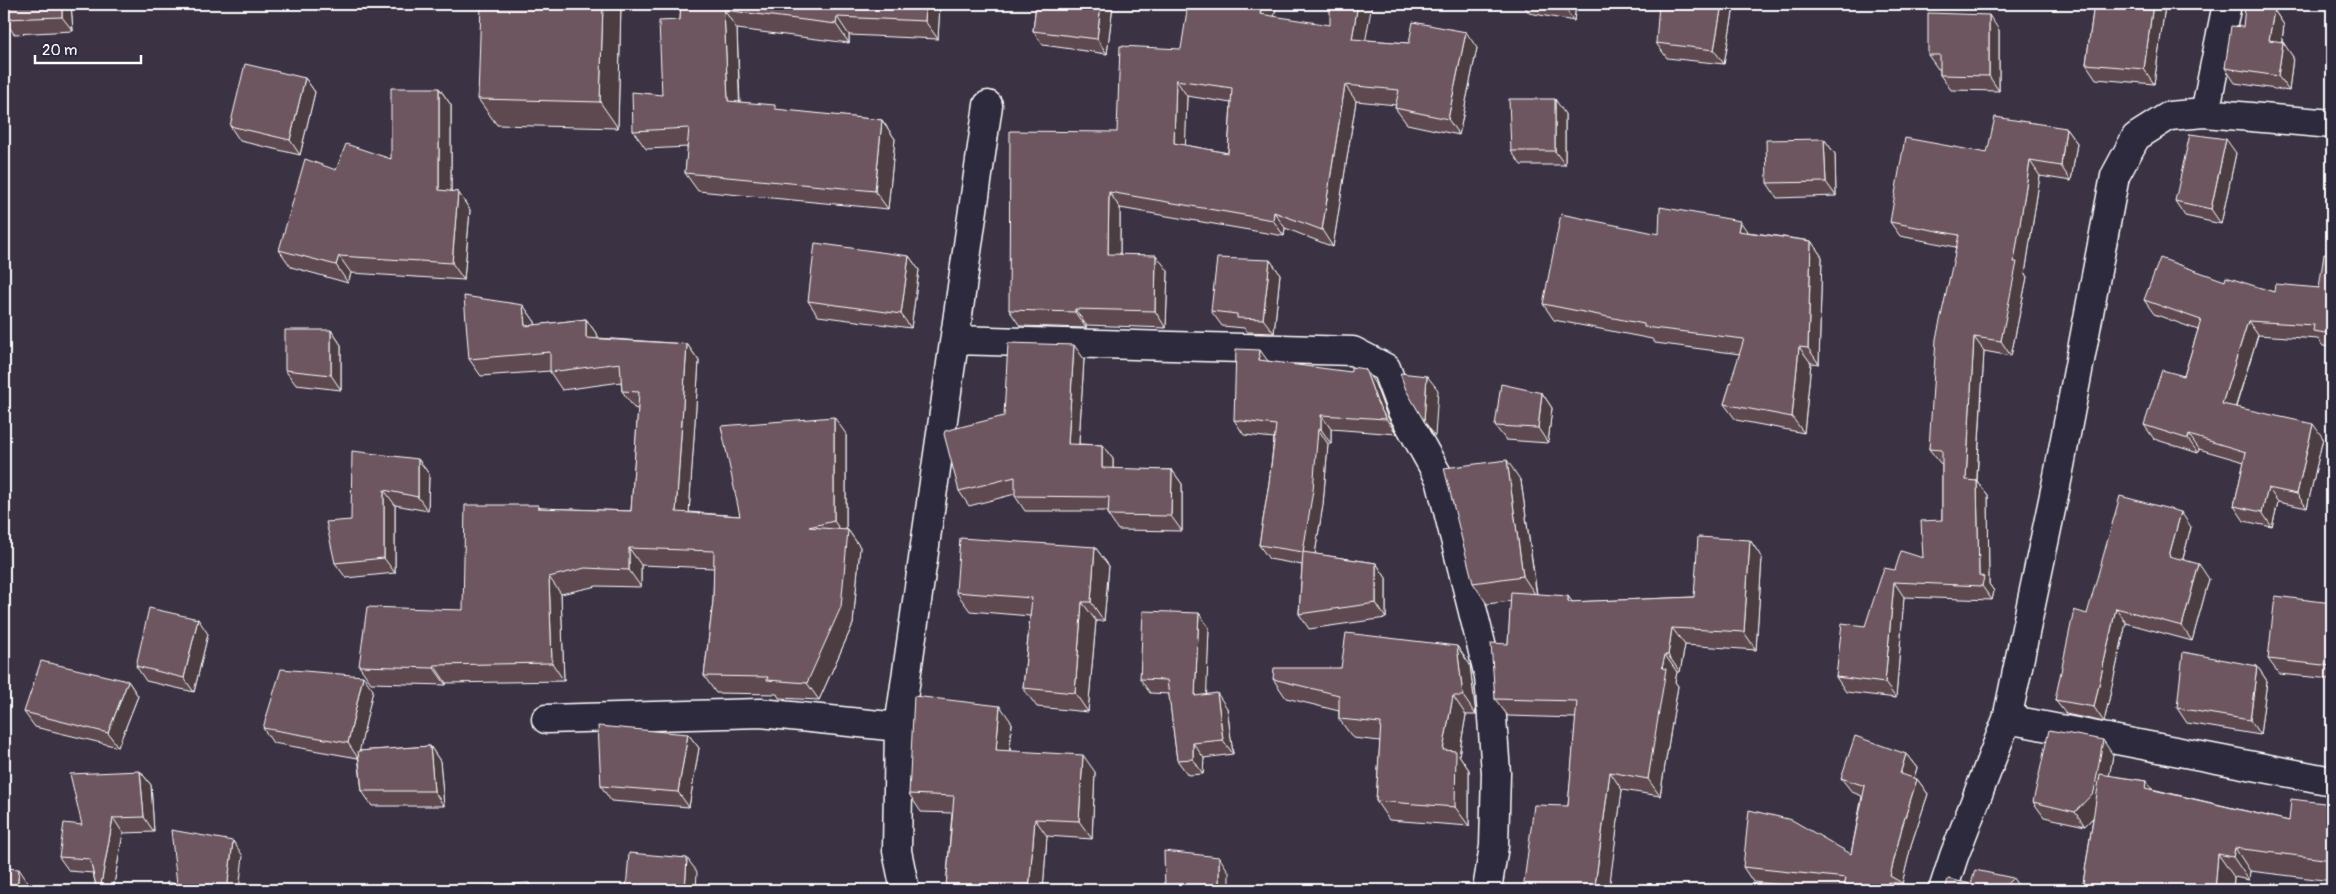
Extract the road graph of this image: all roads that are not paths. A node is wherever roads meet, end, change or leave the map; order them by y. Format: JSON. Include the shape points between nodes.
{"nodes":[{"id":1,"x":2227,"y":4,"type":"edge"},
{"id":2,"x":988,"y":105,"type":"dead end"},
{"id":3,"x":2205,"y":113,"type":"junction"},
{"id":4,"x":2332,"y":124,"type":"edge"},
{"id":5,"x":954,"y":340,"type":"junction"},
{"id":6,"x":546,"y":719,"type":"dead end"},
{"id":7,"x":2007,"y":719,"type":"junction"},
{"id":8,"x":899,"y":727,"type":"junction"},
{"id":9,"x":2332,"y":781,"type":"edge"},
{"id":10,"x":905,"y":890,"type":"edge"},
{"id":11,"x":1487,"y":890,"type":"edge"},
{"id":12,"x":1943,"y":890,"type":"edge"}],
"edges":[{"from":1,"to":3,"type":"street"},
{"from":2,"to":5,"type":"street"},
{"from":3,"to":4,"type":"street"},
{"from":3,"to":7,"type":"street","via":[[2169,116],[2136,137],[2115,176],[2058,476]]},
{"from":5,"to":8,"type":"street"},
{"from":5,"to":11,"type":"street","via":[[1353,351],[1386,368],[1402,411],[1440,479],[1489,676],[1496,773],[1494,846]]},
{"from":6,"to":8,"type":"street","via":[[761,713]]},
{"from":7,"to":9,"type":"street"},
{"from":7,"to":12,"type":"street"},
{"from":8,"to":10,"type":"street","via":[[897,851]]}]}
